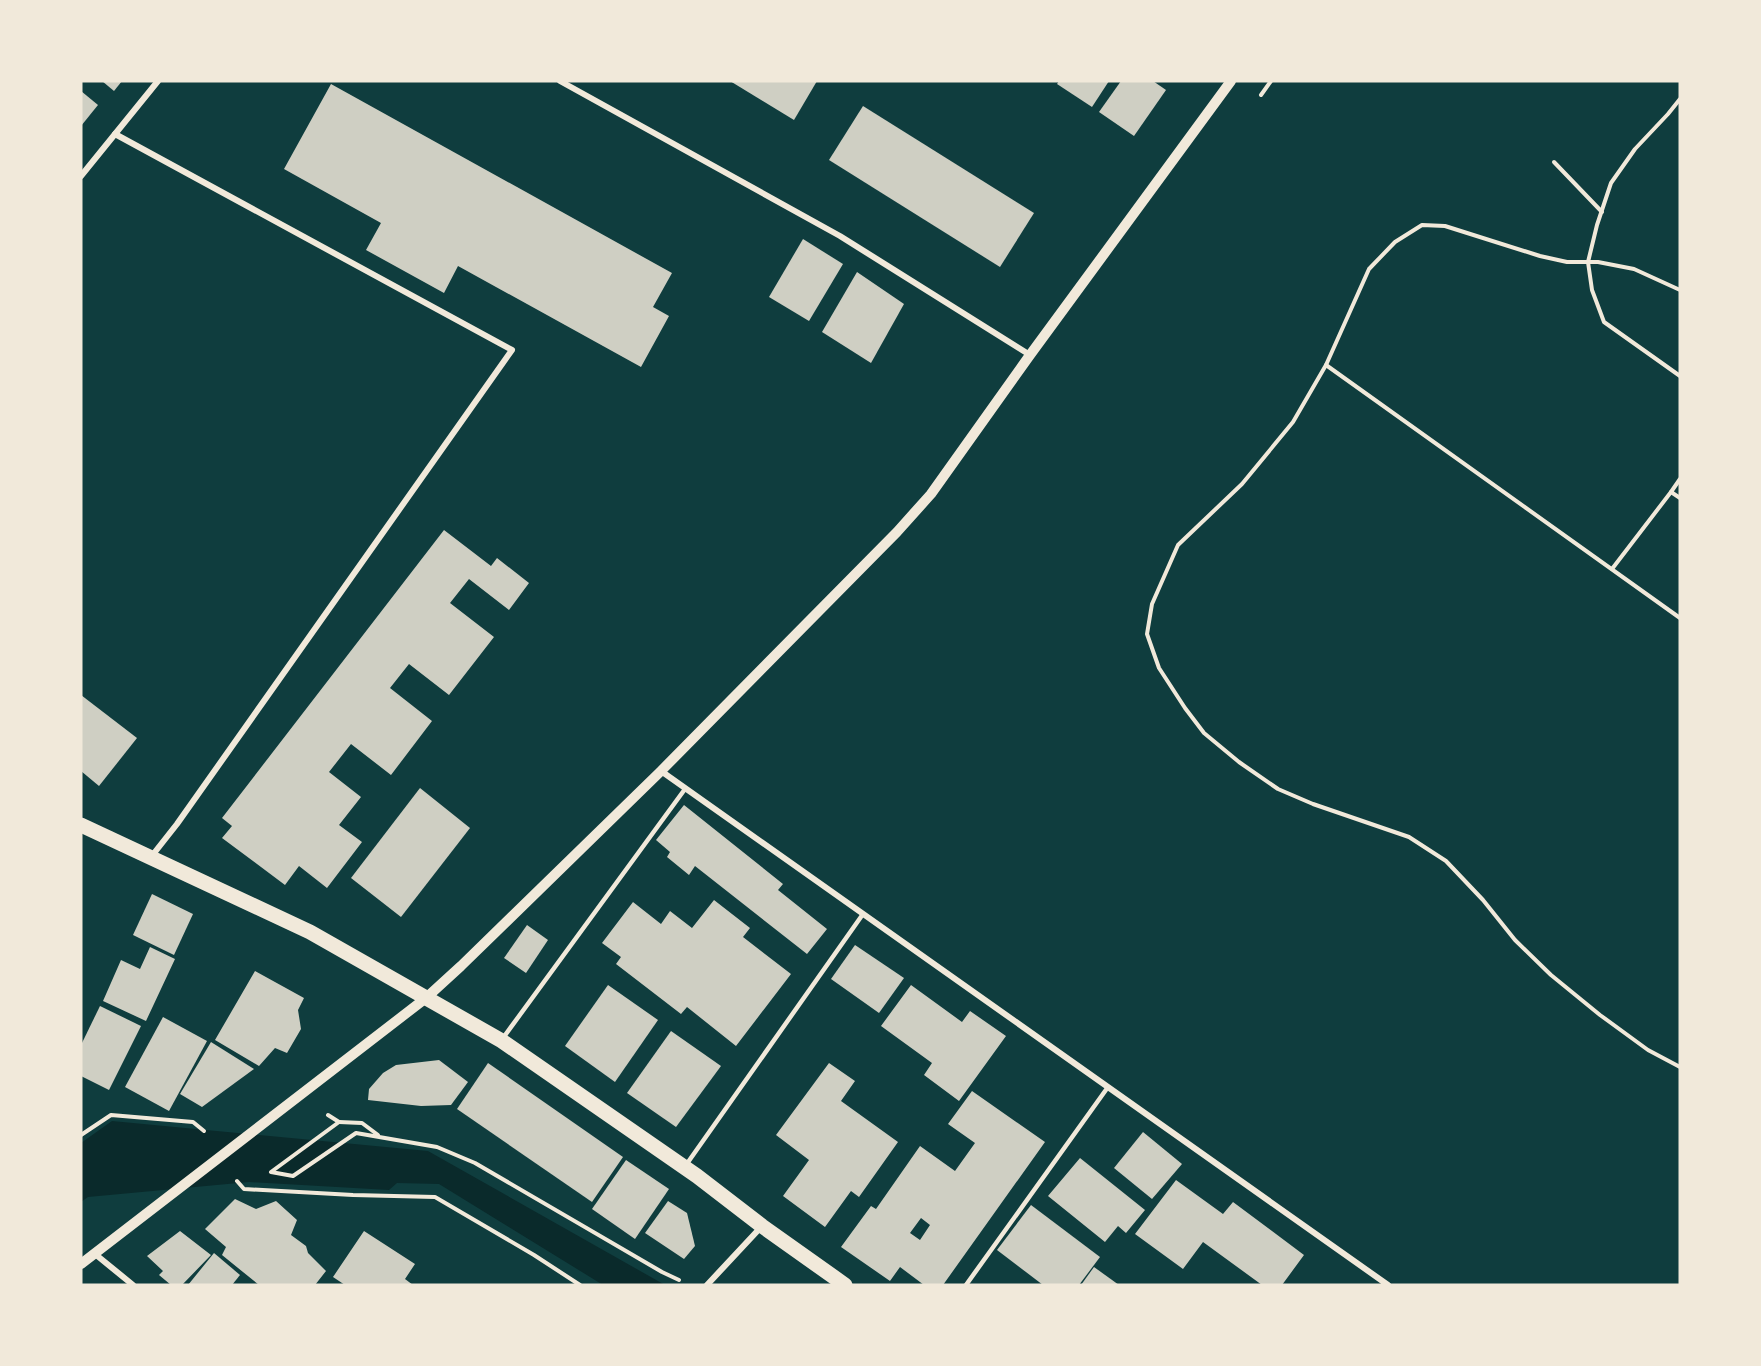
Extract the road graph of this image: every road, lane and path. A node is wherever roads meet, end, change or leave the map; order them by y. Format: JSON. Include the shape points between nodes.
{"nodes":[{"id":1,"x":158,"y":81,"type":"edge"},
{"id":2,"x":560,"y":81,"type":"edge"},
{"id":3,"x":1231,"y":81,"type":"edge"},
{"id":4,"x":1680,"y":99,"type":"edge"},
{"id":5,"x":115,"y":134,"type":"junction"},
{"id":6,"x":1554,"y":162,"type":"dead end"},
{"id":7,"x":81,"y":176,"type":"edge"},
{"id":8,"x":1602,"y":212,"type":"junction"},
{"id":9,"x":1588,"y":262,"type":"junction"},
{"id":10,"x":1680,"y":290,"type":"edge"},
{"id":11,"x":1030,"y":355,"type":"junction"},
{"id":12,"x":1326,"y":365,"type":"junction"},
{"id":13,"x":1680,"y":376,"type":"edge"},
{"id":14,"x":1680,"y":479,"type":"edge"},
{"id":15,"x":1671,"y":492,"type":"junction"},
{"id":16,"x":1680,"y":498,"type":"edge"},
{"id":17,"x":1612,"y":569,"type":"junction"},
{"id":18,"x":1680,"y":618,"type":"edge"},
{"id":19,"x":661,"y":771,"type":"junction"},
{"id":20,"x":685,"y":789,"type":"junction"},
{"id":21,"x":81,"y":825,"type":"edge"},
{"id":22,"x":151,"y":857,"type":"junction"},
{"id":23,"x":863,"y":914,"type":"junction"},
{"id":24,"x":426,"y":998,"type":"junction"},
{"id":25,"x":502,"y":1041,"type":"junction"},
{"id":26,"x":1680,"y":1067,"type":"edge"},
{"id":27,"x":1108,"y":1087,"type":"junction"},
{"id":28,"x":300,"y":1094,"type":"junction"},
{"id":29,"x":339,"y":1122,"type":"junction"},
{"id":30,"x":81,"y":1135,"type":"edge"},
{"id":31,"x":378,"y":1136,"type":"junction"},
{"id":32,"x":229,"y":1149,"type":"junction"},
{"id":33,"x":215,"y":1160,"type":"junction"},
{"id":34,"x":684,"y":1167,"type":"junction"},
{"id":35,"x":762,"y":1226,"type":"junction"},
{"id":36,"x":95,"y":1254,"type":"junction"},
{"id":37,"x":81,"y":1264,"type":"edge"},
{"id":38,"x":683,"y":1282,"type":"dead end"},
{"id":39,"x":133,"y":1285,"type":"edge"},
{"id":40,"x":580,"y":1285,"type":"edge"},
{"id":41,"x":707,"y":1285,"type":"edge"},
{"id":42,"x":845,"y":1285,"type":"edge"},
{"id":43,"x":966,"y":1285,"type":"edge"},
{"id":44,"x":1388,"y":1285,"type":"edge"}],
"edges":[{"from":1,"to":5,"type":"street"},
{"from":2,"to":11,"type":"street","via":[[840,236]]},
{"from":3,"to":11,"type":"street"},
{"from":4,"to":8,"type":"path","via":[[1635,149],[1611,183]]},
{"from":5,"to":7,"type":"street"},
{"from":5,"to":22,"type":"street","via":[[512,350]]},
{"from":6,"to":8,"type":"path"},
{"from":8,"to":9,"type":"path"},
{"from":9,"to":10,"type":"path","via":[[1634,269]]},
{"from":9,"to":12,"type":"path","via":[[1540,256],[1445,226],[1422,225],[1395,242],[1369,269]]},
{"from":9,"to":13,"type":"path","via":[[1592,290],[1604,322]]},
{"from":11,"to":19,"type":"street","via":[[924,502]]},
{"from":12,"to":17,"type":"path"},
{"from":12,"to":26,"type":"path","via":[[1293,422],[1264,459],[1178,545],[1152,604],[1147,634],[1159,668],[1204,733],[1239,762],[1278,789],[1409,837],[1446,861],[1551,975],[1648,1050]]},
{"from":14,"to":15,"type":"path"},
{"from":15,"to":16,"type":"path"},
{"from":15,"to":17,"type":"path"},
{"from":17,"to":18,"type":"path"},
{"from":19,"to":20,"type":"street"},
{"from":19,"to":24,"type":"street"},
{"from":20,"to":23,"type":"street"},
{"from":20,"to":25,"type":"lane"},
{"from":21,"to":22,"type":"main road"},
{"from":22,"to":24,"type":"main road","via":[[310,932]]},
{"from":23,"to":27,"type":"street"},
{"from":23,"to":34,"type":"lane"},
{"from":24,"to":25,"type":"main road"},
{"from":24,"to":28,"type":"street"},
{"from":25,"to":34,"type":"main road"},
{"from":27,"to":43,"type":"lane"},
{"from":27,"to":44,"type":"street"},
{"from":28,"to":29,"type":"path"},
{"from":28,"to":32,"type":"street"},
{"from":29,"to":31,"type":"path","via":[[362,1123]]},
{"from":29,"to":31,"type":"path","via":[[271,1172],[293,1176],[356,1133]]},
{"from":30,"to":32,"type":"path","via":[[111,1115],[193,1122]]},
{"from":31,"to":38,"type":"path","via":[[437,1147],[475,1163]]},
{"from":32,"to":33,"type":"street"},
{"from":33,"to":36,"type":"street"},
{"from":33,"to":40,"type":"path","via":[[244,1189],[435,1197]]},
{"from":34,"to":35,"type":"main road"},
{"from":35,"to":41,"type":"street"},
{"from":35,"to":42,"type":"main road"},
{"from":36,"to":37,"type":"street"},
{"from":36,"to":39,"type":"street"}]}
